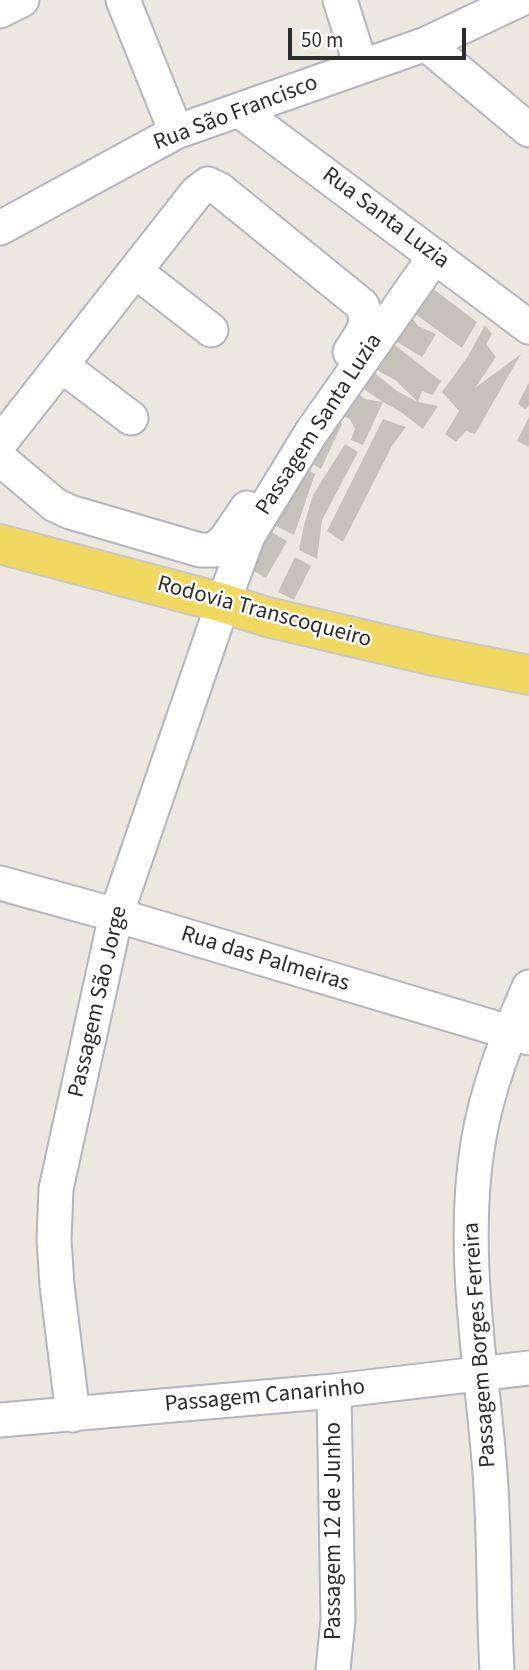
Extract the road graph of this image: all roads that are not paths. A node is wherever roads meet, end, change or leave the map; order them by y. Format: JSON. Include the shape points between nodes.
{"nodes":[{"id":1,"x":22,"y":0,"type":"edge"},
{"id":2,"x":123,"y":0,"type":"edge"},
{"id":3,"x":340,"y":0,"type":"edge"},
{"id":4,"x":519,"y":0,"type":"edge"},
{"id":5,"x":0,"y":11,"type":"edge"},
{"id":6,"x":426,"y":44,"type":"junction"},
{"id":7,"x":361,"y":66,"type":"junction"},
{"id":8,"x":240,"y":111,"type":"junction"},
{"id":9,"x":529,"y":130,"type":"edge"},
{"id":10,"x":176,"y":132,"type":"junction"},
{"id":11,"x":0,"y":228,"type":"edge"},
{"id":12,"x":435,"y":256,"type":"junction"},
{"id":13,"x":135,"y":271,"type":"junction"},
{"id":14,"x":529,"y":327,"type":"edge"},
{"id":15,"x":211,"y":330,"type":"dead end"},
{"id":16,"x":61,"y":365,"type":"junction"},
{"id":17,"x":131,"y":418,"type":"dead end"},
{"id":18,"x":0,"y":443,"type":"edge"},
{"id":19,"x":0,"y":459,"type":"edge"},
{"id":20,"x":0,"y":544,"type":"edge"},
{"id":21,"x":223,"y":603,"type":"junction"},
{"id":22,"x":529,"y":675,"type":"edge"},
{"id":23,"x":0,"y":883,"type":"edge"},
{"id":24,"x":116,"y":915,"type":"junction"},
{"id":25,"x":529,"y":987,"type":"edge"},
{"id":26,"x":519,"y":1035,"type":"edge"},
{"id":27,"x":529,"y":1368,"type":"edge"},
{"id":28,"x":481,"y":1375,"type":"junction"},
{"id":29,"x":334,"y":1391,"type":"junction"},
{"id":30,"x":73,"y":1415,"type":"junction"},
{"id":31,"x":0,"y":1420,"type":"edge"},
{"id":32,"x":333,"y":1670,"type":"edge"},
{"id":33,"x":497,"y":1670,"type":"edge"}],
"edges":[{"from":1,"to":5,"type":"street"},
{"from":2,"to":10,"type":"street"},
{"from":3,"to":7,"type":"street"},
{"from":4,"to":6,"type":"street","name":"Rua São Francisco"},
{"from":6,"to":7,"type":"street","name":"Rua São Francisco"},
{"from":6,"to":9,"type":"street"},
{"from":7,"to":8,"type":"street","name":"Rua São Francisco"},
{"from":8,"to":10,"type":"street","name":"Rua São Francisco"},
{"from":8,"to":12,"type":"street","name":"Rua Santa Luzia"},
{"from":10,"to":11,"type":"street","name":"Rua São Francisco"},
{"from":12,"to":14,"type":"street","name":"Rua Santa Luzia"},
{"from":12,"to":21,"type":"street","name":"Passagem Santa Luzia","via":[[310,433],[248,536]]},
{"from":13,"to":15,"type":"street"},
{"from":13,"to":16,"type":"street"},
{"from":13,"to":19,"type":"street","via":[[208,184],[362,304],[367,316],[365,329],[226,539],[214,550],[200,550],[70,512]]},
{"from":16,"to":17,"type":"street"},
{"from":16,"to":18,"type":"street"},
{"from":20,"to":21,"type":"main road","name":"Rodovia Transcoqueiro"},
{"from":21,"to":22,"type":"main road","name":"Rodovia Transcoqueiro","via":[[267,617]]},
{"from":21,"to":24,"type":"street","name":"Passagem São Jorge"},
{"from":23,"to":24,"type":"street","name":"Rua das Palmeiras"},
{"from":24,"to":26,"type":"street","name":"Rua das Palmeiras"},
{"from":24,"to":30,"type":"street","name":"Passagem São Jorge","via":[[56,1189],[54,1240]]},
{"from":25,"to":26,"type":"street","name":"Passagem Borges Ferreira"},
{"from":26,"to":28,"type":"street","name":"Passagem Borges Ferreira","via":[[495,1070],[478,1144],[471,1226]]},
{"from":27,"to":28,"type":"street","name":"Passagem Canarinho"},
{"from":28,"to":29,"type":"street","name":"Passagem Canarinho"},
{"from":28,"to":33,"type":"street","name":"Passagem Borges Ferreira","via":[[490,1475]]},
{"from":29,"to":30,"type":"street","name":"Passagem Canarinho"},
{"from":29,"to":32,"type":"street","name":"Passagem 12 de Junho","via":[[338,1620]]},
{"from":30,"to":31,"type":"street","name":"Passagem Canarinho"}]}
